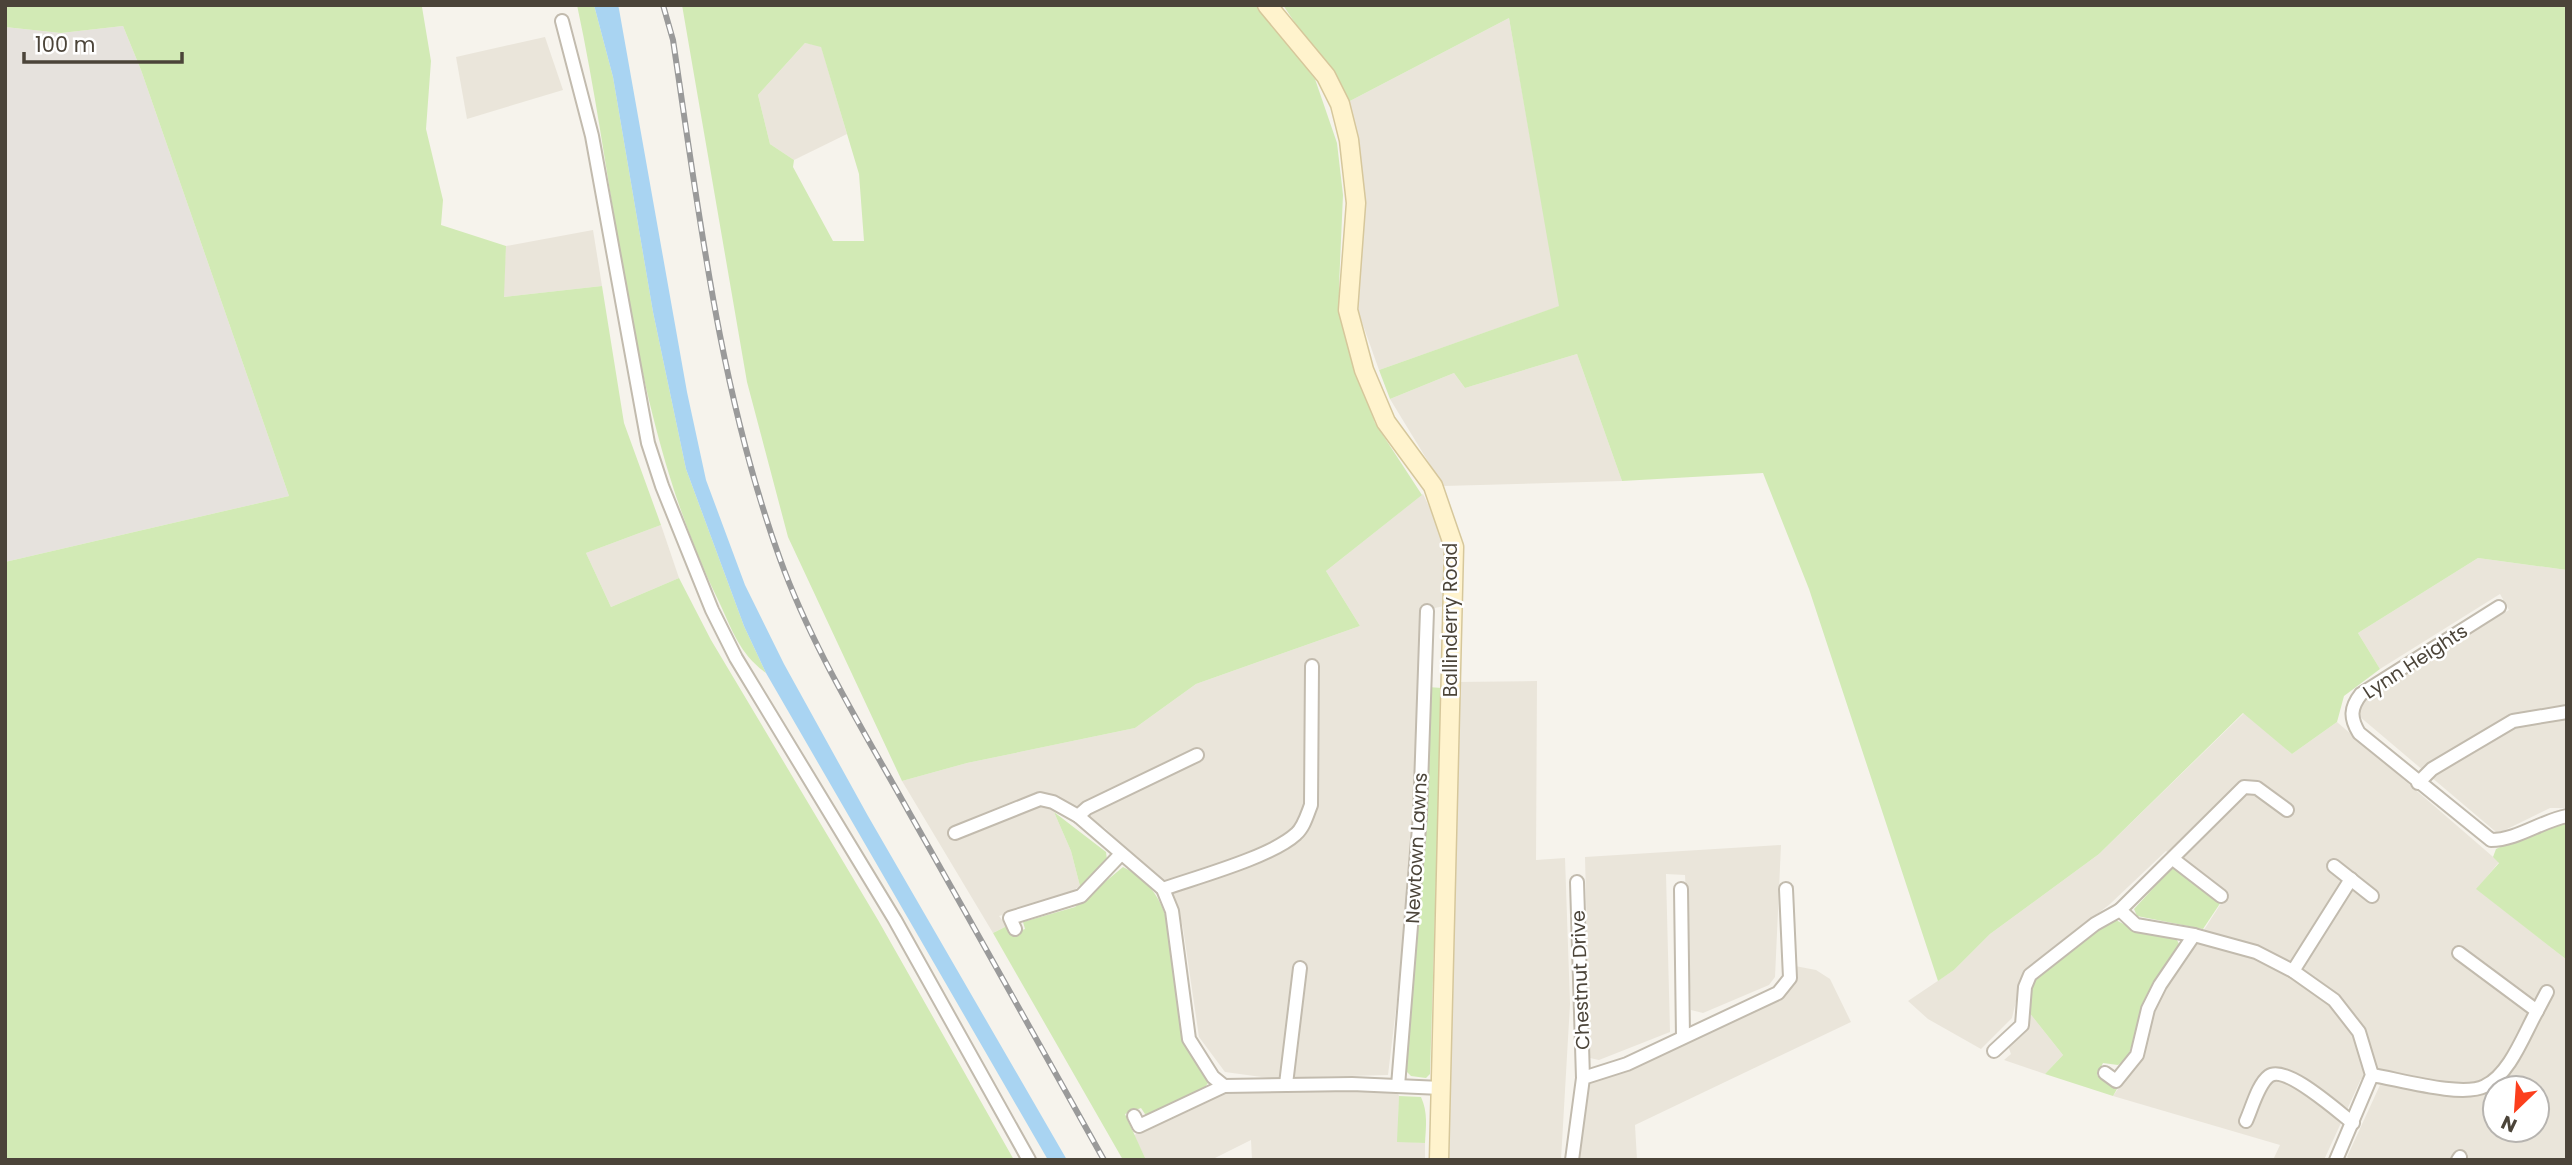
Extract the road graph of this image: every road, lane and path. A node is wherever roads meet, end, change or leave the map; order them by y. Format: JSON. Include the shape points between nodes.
{"nodes":[{"id":1,"x":1267,"y":5,"type":"edge"},
{"id":2,"x":562,"y":22,"type":"dead end"},
{"id":3,"x":2499,"y":607,"type":"dead end"},
{"id":4,"x":1427,"y":611,"type":"dead end"},
{"id":5,"x":1312,"y":666,"type":"dead end"},
{"id":6,"x":2567,"y":712,"type":"edge"},
{"id":7,"x":1197,"y":755,"type":"dead end"},
{"id":8,"x":2418,"y":782,"type":"junction"},
{"id":9,"x":2287,"y":810,"type":"dead end"},
{"id":10,"x":1078,"y":816,"type":"junction"},
{"id":11,"x":2567,"y":816,"type":"edge"},
{"id":12,"x":955,"y":833,"type":"dead end"},
{"id":13,"x":1121,"y":854,"type":"junction"},
{"id":14,"x":2174,"y":859,"type":"junction"},
{"id":15,"x":2334,"y":866,"type":"dead end"},
{"id":16,"x":2351,"y":879,"type":"junction"},
{"id":17,"x":1577,"y":883,"type":"dead end"},
{"id":18,"x":1163,"y":889,"type":"junction"},
{"id":19,"x":1681,"y":889,"type":"dead end"},
{"id":20,"x":1786,"y":889,"type":"dead end"},
{"id":21,"x":2221,"y":896,"type":"dead end"},
{"id":22,"x":2372,"y":896,"type":"dead end"},
{"id":23,"x":2120,"y":910,"type":"junction"},
{"id":24,"x":1015,"y":929,"type":"dead end"},
{"id":25,"x":2194,"y":935,"type":"junction"},
{"id":26,"x":2459,"y":953,"type":"dead end"},
{"id":27,"x":1300,"y":968,"type":"dead end"},
{"id":28,"x":2293,"y":971,"type":"junction"},
{"id":29,"x":2547,"y":992,"type":"dead end"},
{"id":30,"x":2537,"y":1010,"type":"junction"},
{"id":31,"x":1683,"y":1037,"type":"junction"},
{"id":32,"x":2000,"y":1050,"type":"dead end"},
{"id":33,"x":2105,"y":1073,"type":"dead end"},
{"id":34,"x":2372,"y":1075,"type":"junction"},
{"id":35,"x":1583,"y":1079,"type":"junction"},
{"id":36,"x":1286,"y":1084,"type":"junction"},
{"id":37,"x":1224,"y":1086,"type":"junction"},
{"id":38,"x":1398,"y":1086,"type":"junction"},
{"id":39,"x":1441,"y":1088,"type":"junction"},
{"id":40,"x":1134,"y":1116,"type":"dead end"},
{"id":41,"x":2246,"y":1121,"type":"dead end"},
{"id":42,"x":2353,"y":1123,"type":"junction"},
{"id":43,"x":1030,"y":1160,"type":"edge"},
{"id":44,"x":1439,"y":1160,"type":"edge"},
{"id":45,"x":1572,"y":1160,"type":"edge"},
{"id":46,"x":2336,"y":1160,"type":"edge"}],
"edges":[{"from":1,"to":39,"type":"street","name":"Ballinderry Road","via":[[1326,76],[1340,104],[1356,203],[1348,310],[1364,370],[1386,422],[1433,486],[1454,547]]},
{"from":2,"to":43,"type":"street","via":[[592,136],[648,443],[712,610]]},
{"from":3,"to":8,"type":"street","name":"Lynn Heights","via":[[2361,694],[2352,705],[2352,722],[2359,733]]},
{"from":4,"to":38,"type":"street","name":"Newtown Lawns","via":[[1420,815]]},
{"from":5,"to":18,"type":"street","via":[[1311,805],[1305,821],[1296,834],[1266,850]]},
{"from":6,"to":8,"type":"street","via":[[2513,721]]},
{"from":7,"to":10,"type":"street"},
{"from":8,"to":11,"type":"street","name":"Lynn Heights","via":[[2491,840],[2503,840]]},
{"from":9,"to":14,"type":"street","via":[[2257,788],[2244,788]]},
{"from":10,"to":12,"type":"street","via":[[1040,800]]},
{"from":10,"to":13,"type":"street"},
{"from":13,"to":18,"type":"street"},
{"from":13,"to":24,"type":"street","via":[[1081,895],[1010,918]]},
{"from":14,"to":21,"type":"street"},
{"from":14,"to":23,"type":"street"},
{"from":15,"to":16,"type":"street"},
{"from":16,"to":22,"type":"street"},
{"from":16,"to":28,"type":"street"},
{"from":17,"to":35,"type":"street","name":"Chestnut Drive"},
{"from":18,"to":37,"type":"street","via":[[1172,911],[1189,1039]]},
{"from":19,"to":31,"type":"street"},
{"from":20,"to":31,"type":"street","name":"Chestnut Drive","via":[[1790,978],[1779,993]]},
{"from":23,"to":25,"type":"street","via":[[2136,925]]},
{"from":23,"to":32,"type":"street","via":[[2030,975],[2022,1025]]},
{"from":25,"to":28,"type":"street","via":[[2256,952]]},
{"from":25,"to":33,"type":"street","via":[[2148,1009],[2137,1055],[2116,1081]]},
{"from":26,"to":30,"type":"street"},
{"from":27,"to":36,"type":"street"},
{"from":28,"to":34,"type":"street","via":[[2334,1000],[2359,1032]]},
{"from":29,"to":30,"type":"street"},
{"from":30,"to":34,"type":"street","via":[[2504,1069],[2485,1087],[2462,1090]]},
{"from":31,"to":35,"type":"street","name":"Chestnut Drive"},
{"from":34,"to":42,"type":"street"},
{"from":35,"to":45,"type":"street","name":"Chestnut Drive"},
{"from":36,"to":37,"type":"street"},
{"from":36,"to":38,"type":"street"},
{"from":37,"to":40,"type":"street","via":[[1139,1126]]},
{"from":38,"to":39,"type":"street"},
{"from":39,"to":44,"type":"street","name":"Ballinderry Road"},
{"from":41,"to":42,"type":"street","via":[[2266,1078],[2274,1074],[2293,1078]]},
{"from":42,"to":46,"type":"street"}]}
